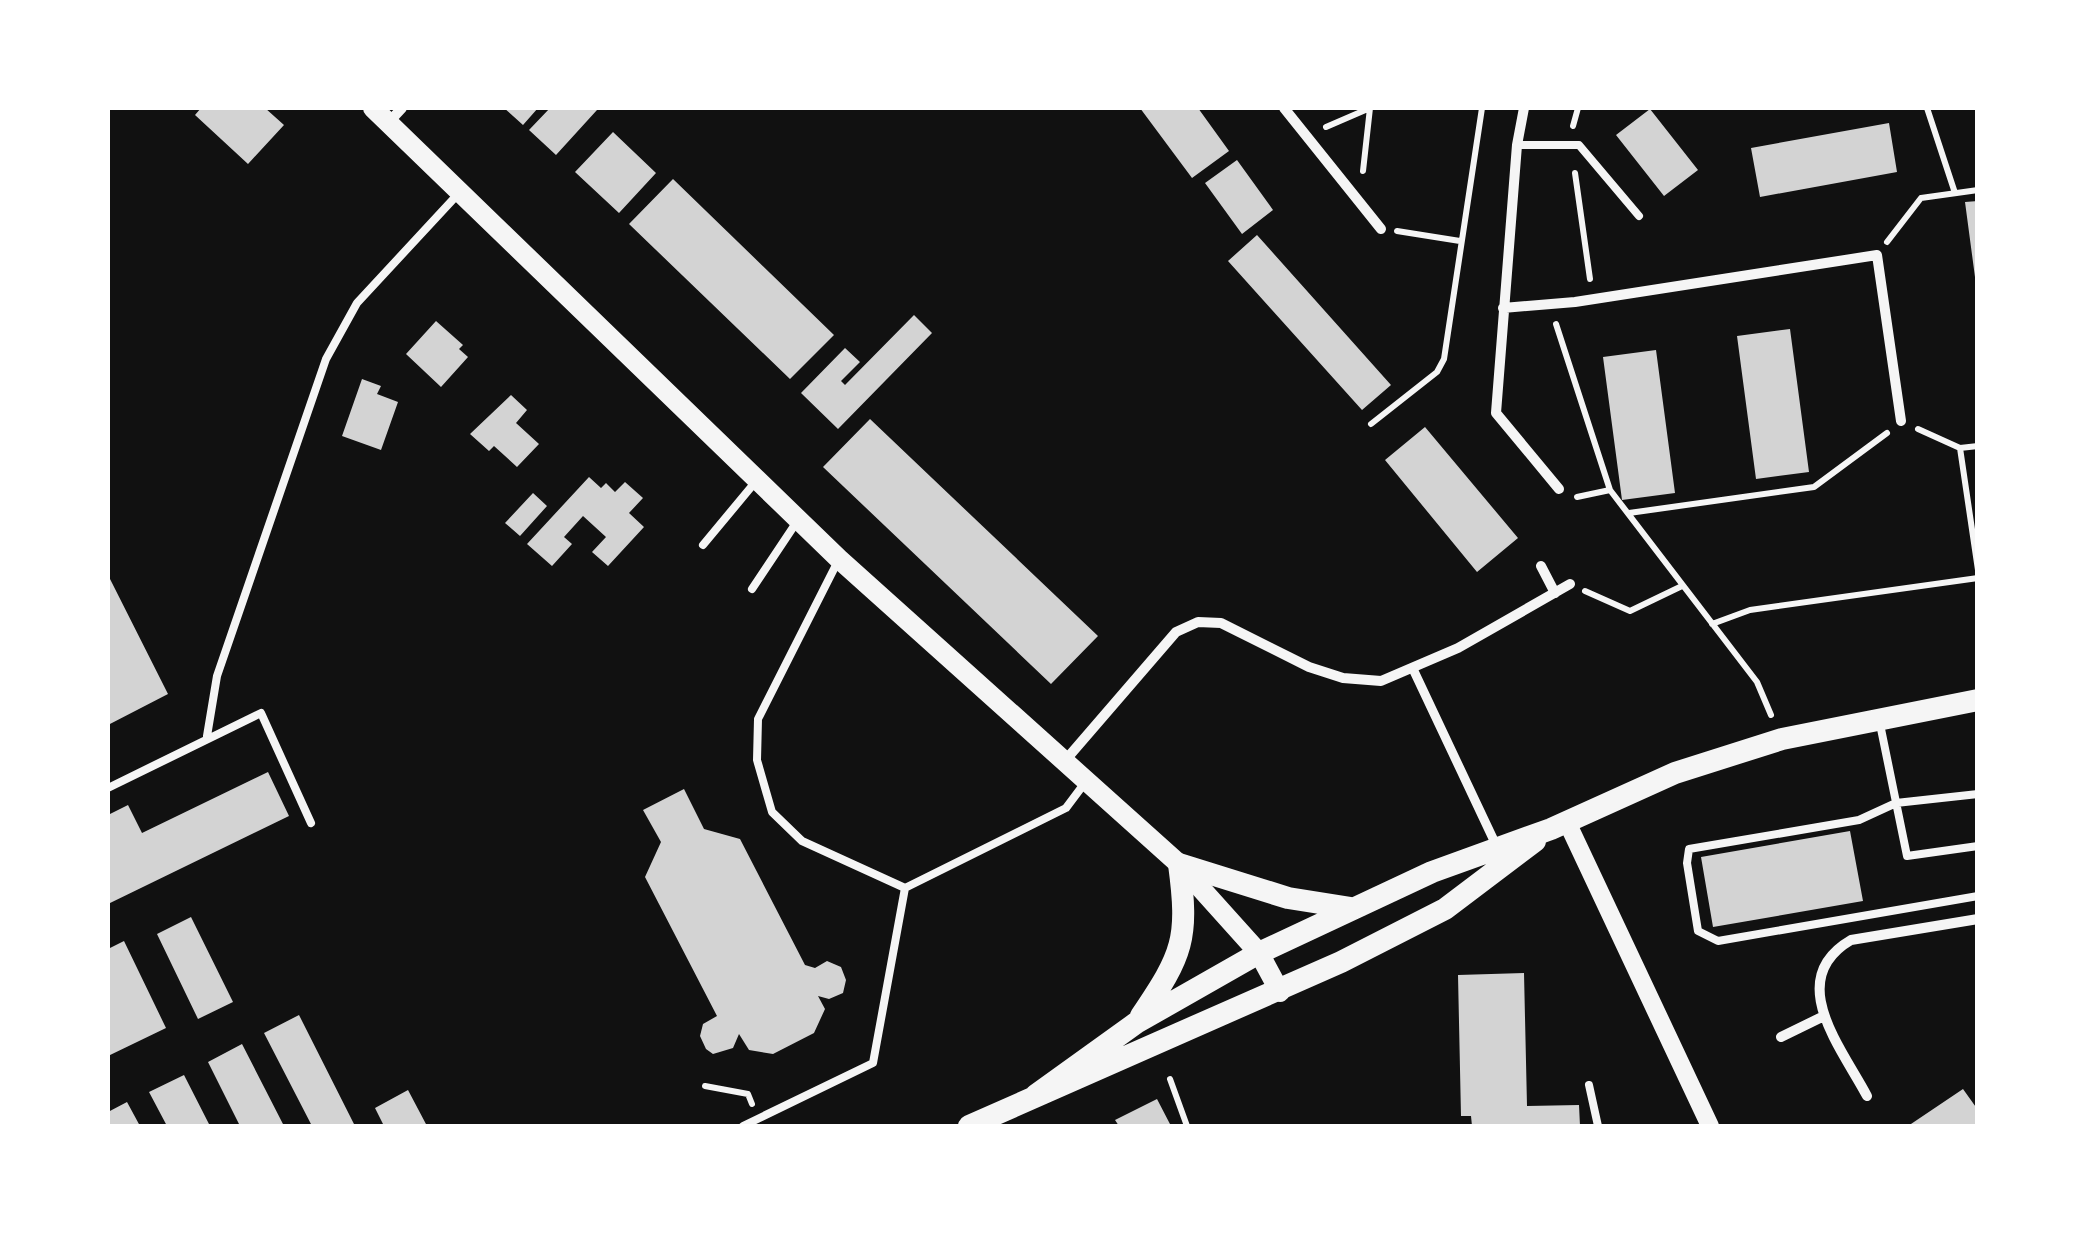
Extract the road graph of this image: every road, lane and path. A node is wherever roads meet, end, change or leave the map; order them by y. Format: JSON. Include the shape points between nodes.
{"nodes":[{"id":1,"x":373,"y":108,"type":"edge"},
{"id":2,"x":1284,"y":108,"type":"edge"},
{"id":3,"x":1370,"y":108,"type":"edge"},
{"id":4,"x":1482,"y":108,"type":"edge"},
{"id":5,"x":1524,"y":108,"type":"edge"},
{"id":6,"x":1578,"y":108,"type":"edge"},
{"id":7,"x":1926,"y":108,"type":"edge"},
{"id":8,"x":396,"y":115,"type":"edge"},
{"id":9,"x":1304,"y":137,"type":"junction"},
{"id":10,"x":1517,"y":144,"type":"junction"},
{"id":11,"x":1570,"y":145,"type":"junction"},
{"id":12,"x":1978,"y":190,"type":"edge"},
{"id":13,"x":459,"y":193,"type":"junction"},
{"id":14,"x":1955,"y":193,"type":"junction"},
{"id":15,"x":1359,"y":203,"type":"junction"},
{"id":16,"x":1639,"y":216,"type":"dead end"},
{"id":17,"x":1381,"y":229,"type":"joint"},
{"id":18,"x":1460,"y":242,"type":"junction"},
{"id":19,"x":1877,"y":255,"type":"junction"},
{"id":20,"x":1594,"y":299,"type":"junction"},
{"id":21,"x":1550,"y":304,"type":"junction"},
{"id":22,"x":1503,"y":308,"type":"junction"},
{"id":23,"x":1901,"y":421,"type":"junction"},
{"id":24,"x":1371,"y":424,"type":"dead end"},
{"id":25,"x":1978,"y":446,"type":"edge"},
{"id":26,"x":1960,"y":448,"type":"junction"},
{"id":27,"x":757,"y":480,"type":"junction"},
{"id":28,"x":1559,"y":489,"type":"joint"},
{"id":29,"x":1610,"y":490,"type":"junction"},
{"id":30,"x":1628,"y":513,"type":"junction"},
{"id":31,"x":799,"y":520,"type":"junction"},
{"id":32,"x":702,"y":546,"type":"dead end"},
{"id":33,"x":839,"y":559,"type":"junction"},
{"id":34,"x":1541,"y":566,"type":"dead end"},
{"id":35,"x":1978,"y":570,"type":"edge"},
{"id":36,"x":1978,"y":578,"type":"edge"},
{"id":37,"x":1570,"y":584,"type":"joint"},
{"id":38,"x":1682,"y":586,"type":"junction"},
{"id":39,"x":752,"y":589,"type":"dead end"},
{"id":40,"x":1555,"y":593,"type":"junction"},
{"id":41,"x":1712,"y":624,"type":"junction"},
{"id":42,"x":1414,"y":670,"type":"junction"},
{"id":43,"x":1978,"y":700,"type":"edge"},
{"id":44,"x":1879,"y":719,"type":"junction"},
{"id":45,"x":207,"y":736,"type":"junction"},
{"id":46,"x":1782,"y":739,"type":"junction"},
{"id":47,"x":1062,"y":764,"type":"junction"},
{"id":48,"x":1084,"y":784,"type":"junction"},
{"id":49,"x":108,"y":788,"type":"edge"},
{"id":50,"x":1978,"y":794,"type":"edge"},
{"id":51,"x":1896,"y":804,"type":"junction"},
{"id":52,"x":310,"y":824,"type":"dead end"},
{"id":53,"x":1559,"y":826,"type":"junction"},
{"id":54,"x":1978,"y":846,"type":"edge"},
{"id":55,"x":1497,"y":847,"type":"junction"},
{"id":56,"x":1179,"y":864,"type":"junction"},
{"id":57,"x":906,"y":888,"type":"junction"},
{"id":58,"x":1978,"y":896,"type":"edge"},
{"id":59,"x":1352,"y":908,"type":"junction"},
{"id":60,"x":1978,"y":918,"type":"edge"},
{"id":61,"x":1259,"y":953,"type":"junction"},
{"id":62,"x":1280,"y":992,"type":"junction"},
{"id":63,"x":1824,"y":1016,"type":"junction"},
{"id":64,"x":1136,"y":1023,"type":"junction"},
{"id":65,"x":1782,"y":1036,"type":"dead end"},
{"id":66,"x":1170,"y":1079,"type":"dead end"},
{"id":67,"x":1589,"y":1085,"type":"dead end"},
{"id":68,"x":706,"y":1086,"type":"dead end"},
{"id":69,"x":748,"y":1094,"type":"dead end"},
{"id":70,"x":1036,"y":1095,"type":"junction"},
{"id":71,"x":1867,"y":1096,"type":"dead end"},
{"id":72,"x":1705,"y":1125,"type":"edge"},
{"id":73,"x":744,"y":1126,"type":"edge"},
{"id":74,"x":969,"y":1126,"type":"edge"},
{"id":75,"x":1187,"y":1126,"type":"edge"},
{"id":76,"x":1598,"y":1126,"type":"edge"}],
"edges":[{"from":1,"to":8,"type":"main road"},
{"from":2,"to":9,"type":"street"},
{"from":3,"to":9,"type":"path"},
{"from":3,"to":15,"type":"path"},
{"from":4,"to":18,"type":"path"},
{"from":5,"to":10,"type":"street"},
{"from":6,"to":11,"type":"path"},
{"from":7,"to":14,"type":"path"},
{"from":8,"to":13,"type":"main road"},
{"from":9,"to":15,"type":"street"},
{"from":10,"to":11,"type":"lane"},
{"from":10,"to":22,"type":"street"},
{"from":11,"to":16,"type":"lane","via":[[1578,145]]},
{"from":11,"to":20,"type":"path"},
{"from":12,"to":14,"type":"path"},
{"from":13,"to":27,"type":"main road"},
{"from":13,"to":45,"type":"lane","via":[[357,303],[326,360],[217,676]]},
{"from":14,"to":19,"type":"path","via":[[1921,198]]},
{"from":15,"to":17,"type":"street"},
{"from":17,"to":18,"type":"path"},
{"from":18,"to":24,"type":"path","via":[[1444,360]]},
{"from":19,"to":20,"type":"street"},
{"from":19,"to":23,"type":"street"},
{"from":20,"to":21,"type":"street"},
{"from":21,"to":22,"type":"street"},
{"from":21,"to":29,"type":"path"},
{"from":22,"to":28,"type":"street","via":[[1496,413]]},
{"from":23,"to":26,"type":"path"},
{"from":23,"to":30,"type":"path","via":[[1814,487]]},
{"from":25,"to":26,"type":"path"},
{"from":26,"to":35,"type":"path"},
{"from":27,"to":31,"type":"main road"},
{"from":27,"to":32,"type":"lane"},
{"from":28,"to":29,"type":"path","via":[[1570,499]]},
{"from":29,"to":30,"type":"path"},
{"from":30,"to":38,"type":"path"},
{"from":31,"to":33,"type":"main road"},
{"from":31,"to":39,"type":"lane"},
{"from":33,"to":47,"type":"main road"},
{"from":33,"to":57,"type":"lane","via":[[758,719],[757,760],[772,812],[802,841]]},
{"from":34,"to":40,"type":"street"},
{"from":36,"to":41,"type":"path","via":[[1750,610]]},
{"from":37,"to":38,"type":"path","via":[[1630,611]]},
{"from":37,"to":40,"type":"street"},
{"from":38,"to":41,"type":"path"},
{"from":40,"to":42,"type":"street"},
{"from":41,"to":46,"type":"path","via":[[1757,682]]},
{"from":42,"to":47,"type":"street","via":[[1381,680],[1343,678],[1221,623],[1198,622],[1176,632]]},
{"from":42,"to":55,"type":"street"},
{"from":43,"to":44,"type":"highway"},
{"from":44,"to":46,"type":"highway"},
{"from":44,"to":51,"type":"lane"},
{"from":45,"to":49,"type":"lane"},
{"from":45,"to":52,"type":"lane","via":[[261,713]]},
{"from":46,"to":53,"type":"highway","via":[[1675,773]]},
{"from":47,"to":48,"type":"main road"},
{"from":48,"to":56,"type":"main road"},
{"from":48,"to":57,"type":"lane","via":[[1066,808]]},
{"from":50,"to":51,"type":"lane"},
{"from":51,"to":54,"type":"lane","via":[[1907,856]]},
{"from":51,"to":58,"type":"lane","via":[[1858,820],[1689,849],[1698,931],[1718,941]]},
{"from":53,"to":55,"type":"highway"},
{"from":53,"to":62,"type":"highway","via":[[1445,909]]},
{"from":53,"to":72,"type":"street"},
{"from":55,"to":59,"type":"highway"},
{"from":56,"to":59,"type":"highway","via":[[1275,894]]},
{"from":56,"to":61,"type":"main road"},
{"from":56,"to":64,"type":"highway","via":[[1186,913],[1182,948]]},
{"from":57,"to":73,"type":"lane","via":[[872,1063]]},
{"from":59,"to":61,"type":"highway"},
{"from":60,"to":63,"type":"street","via":[[1852,940],[1834,950],[1818,988]]},
{"from":61,"to":62,"type":"main road"},
{"from":61,"to":64,"type":"highway"},
{"from":62,"to":70,"type":"highway"},
{"from":63,"to":65,"type":"street"},
{"from":63,"to":71,"type":"street"},
{"from":64,"to":70,"type":"highway"},
{"from":66,"to":75,"type":"path"},
{"from":67,"to":76,"type":"lane"},
{"from":68,"to":69,"type":"path"},
{"from":70,"to":74,"type":"highway"}]}
